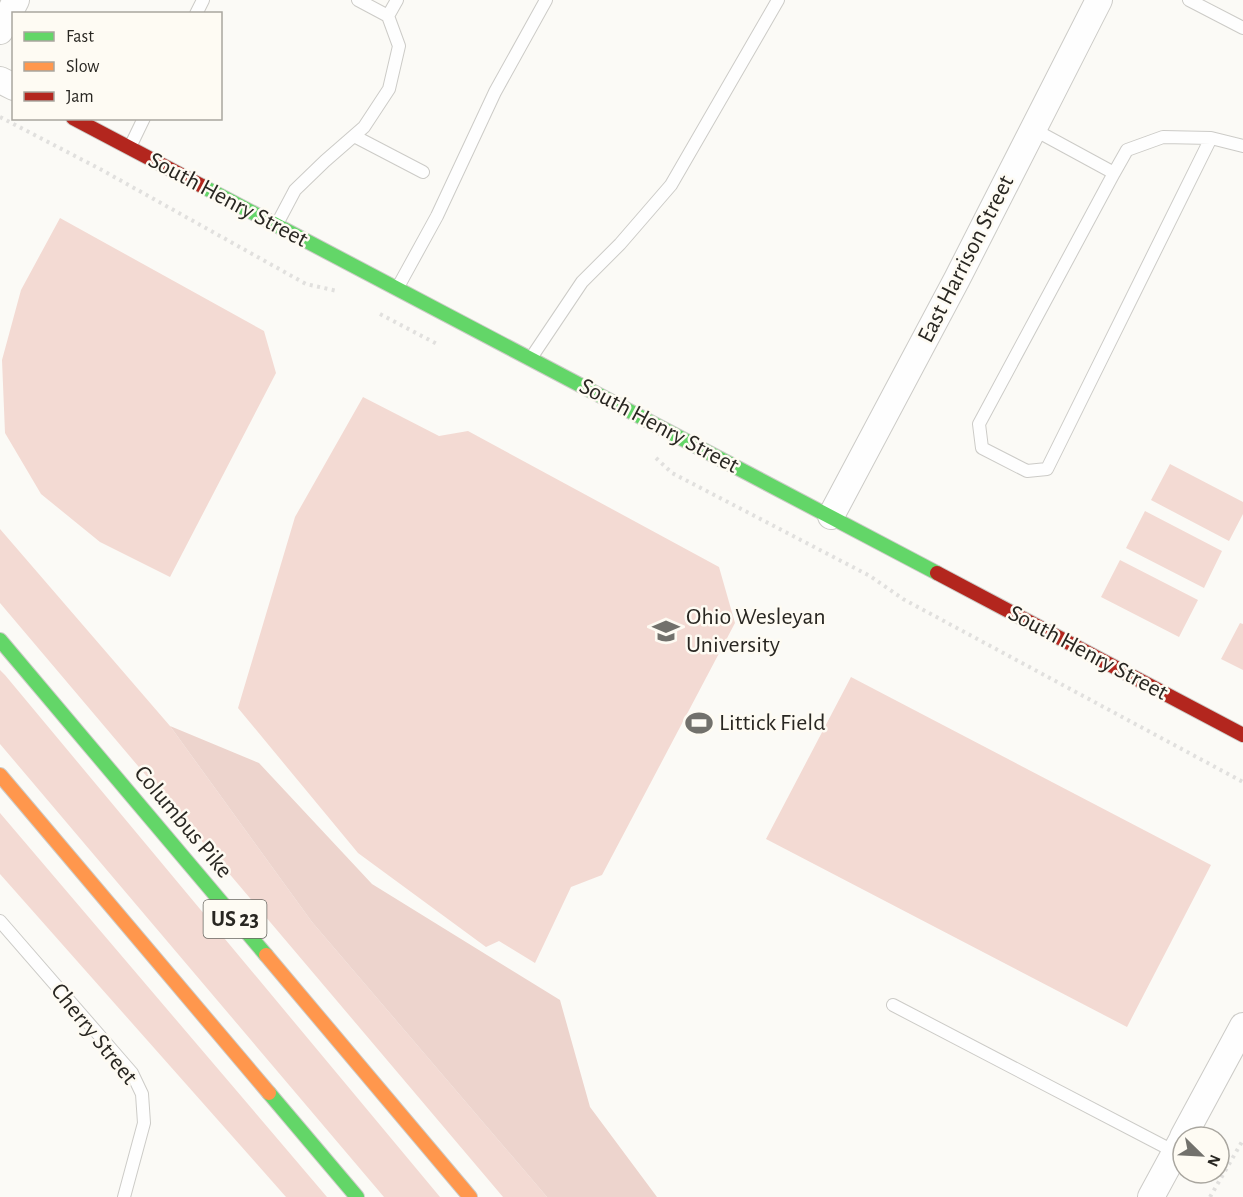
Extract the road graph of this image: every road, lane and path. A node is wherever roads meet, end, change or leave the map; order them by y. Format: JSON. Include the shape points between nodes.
{"nodes":[{"id":1,"x":16,"y":0,"type":"edge"},
{"id":2,"x":358,"y":0,"type":"edge"},
{"id":3,"x":397,"y":0,"type":"edge"},
{"id":4,"x":546,"y":0,"type":"edge"},
{"id":5,"x":778,"y":0,"type":"edge"},
{"id":6,"x":1100,"y":0,"type":"edge"},
{"id":7,"x":1189,"y":0,"type":"edge"},
{"id":8,"x":388,"y":16,"type":"junction"},
{"id":9,"x":1243,"y":28,"type":"edge"},
{"id":10,"x":0,"y":31,"type":"edge"},
{"id":11,"x":0,"y":117,"type":"edge"},
{"id":12,"x":78,"y":120,"type":"edge"},
{"id":13,"x":143,"y":120,"type":"edge"},
{"id":14,"x":1033,"y":129,"type":"junction"},
{"id":15,"x":354,"y":136,"type":"junction"},
{"id":16,"x":1211,"y":138,"type":"junction"},
{"id":17,"x":1243,"y":146,"type":"edge"},
{"id":18,"x":130,"y":148,"type":"junction"},
{"id":19,"x":423,"y":172,"type":"dead end"},
{"id":20,"x":1114,"y":173,"type":"junction"},
{"id":21,"x":276,"y":225,"type":"junction"},
{"id":22,"x":398,"y":289,"type":"junction"},
{"id":23,"x":346,"y":293,"type":"dead end"},
{"id":24,"x":374,"y":310,"type":"dead end"},
{"id":25,"x":446,"y":349,"type":"dead end"},
{"id":26,"x":531,"y":358,"type":"junction"},
{"id":27,"x":655,"y":457,"type":"dead end"},
{"id":28,"x":831,"y":516,"type":"junction"},
{"id":29,"x":0,"y":640,"type":"edge"},
{"id":30,"x":1243,"y":735,"type":"edge"},
{"id":31,"x":0,"y":775,"type":"edge"},
{"id":32,"x":1243,"y":782,"type":"edge"},
{"id":33,"x":0,"y":921,"type":"edge"},
{"id":34,"x":893,"y":1005,"type":"dead end"},
{"id":35,"x":1243,"y":1026,"type":"edge"},
{"id":36,"x":1190,"y":1125,"type":"edge"},
{"id":37,"x":1171,"y":1137,"type":"edge"},
{"id":38,"x":1243,"y":1140,"type":"edge"},
{"id":39,"x":1171,"y":1160,"type":"edge"},
{"id":40,"x":124,"y":1197,"type":"edge"},
{"id":41,"x":357,"y":1197,"type":"edge"},
{"id":42,"x":470,"y":1197,"type":"edge"},
{"id":43,"x":1150,"y":1197,"type":"edge"},
{"id":44,"x":1210,"y":1197,"type":"edge"}],
"edges":[{"from":1,"to":10,"type":"street"},
{"from":2,"to":8,"type":"lane"},
{"from":3,"to":8,"type":"lane"},
{"from":4,"to":22,"type":"lane","via":[[495,92]]},
{"from":5,"to":26,"type":"lane","via":[[671,185],[582,282]]},
{"from":6,"to":14,"type":"street","name":"East Harrison Street"},
{"from":7,"to":9,"type":"lane"},
{"from":8,"to":15,"type":"lane","via":[[399,46],[389,89]]},
{"from":11,"to":23,"type":"path","via":[[306,284]]},
{"from":12,"to":18,"type":"main road","name":"South Henry Street"},
{"from":13,"to":18,"type":"lane"},
{"from":14,"to":20,"type":"lane"},
{"from":14,"to":28,"type":"street","name":"East Harrison Street"},
{"from":15,"to":19,"type":"lane"},
{"from":15,"to":21,"type":"lane","via":[[295,190]]},
{"from":16,"to":17,"type":"lane"},
{"from":16,"to":20,"type":"lane","via":[[1163,137],[1127,150]]},
{"from":16,"to":20,"type":"lane","via":[[1047,469],[1028,471],[982,448],[979,424]]},
{"from":18,"to":21,"type":"main road","name":"South Henry Street"},
{"from":21,"to":22,"type":"main road","name":"South Henry Street"},
{"from":22,"to":26,"type":"main road","name":"South Henry Street"},
{"from":24,"to":25,"type":"path"},
{"from":26,"to":28,"type":"main road","name":"South Henry Street"},
{"from":27,"to":32,"type":"path","via":[[672,473],[870,576],[903,599]]},
{"from":28,"to":30,"type":"main road","name":"South Henry Street"},
{"from":29,"to":42,"type":"main road","name":"Columbus Pike","number":"US 23"},
{"from":31,"to":41,"type":"main road"},
{"from":33,"to":40,"type":"lane","name":"Cherry Street","via":[[132,1073],[142,1094],[144,1123]]},
{"from":34,"to":37,"type":"lane"},
{"from":35,"to":36,"type":"street"},
{"from":38,"to":44,"type":"path"},
{"from":39,"to":43,"type":"street"}]}
